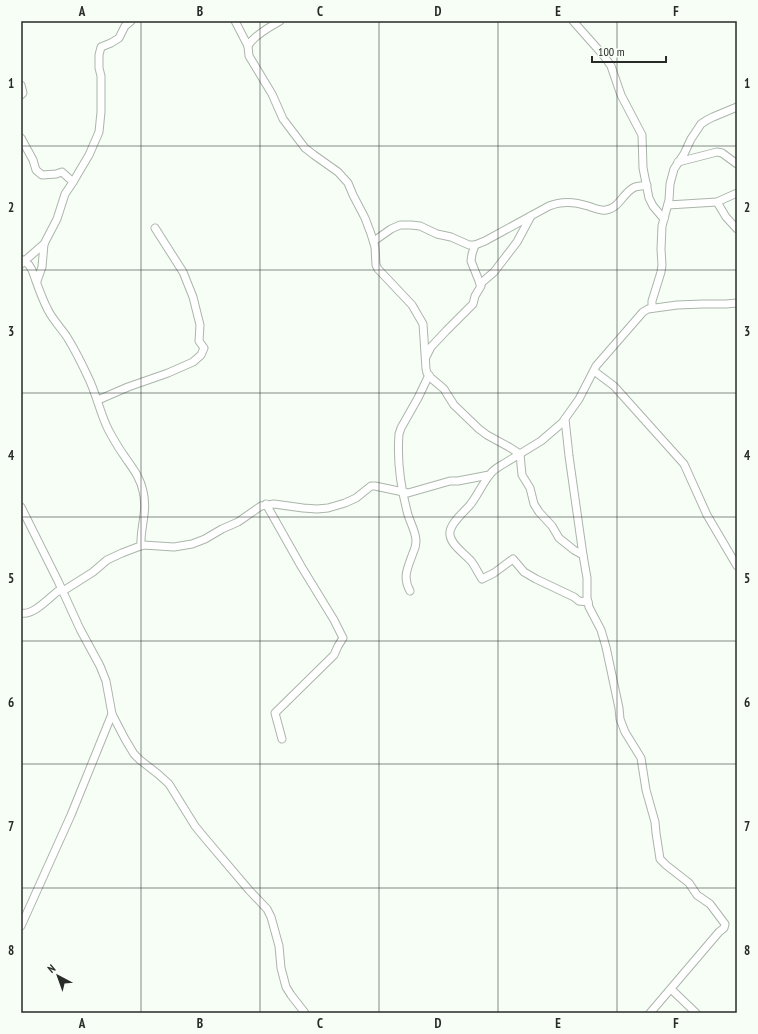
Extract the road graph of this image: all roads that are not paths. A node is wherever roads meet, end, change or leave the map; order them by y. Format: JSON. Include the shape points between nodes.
{"nodes":[{"id":1,"x":131,"y":21,"type":"edge"},
{"id":2,"x":235,"y":21,"type":"edge"},
{"id":3,"x":280,"y":21,"type":"edge"},
{"id":4,"x":574,"y":21,"type":"edge"},
{"id":5,"x":248,"y":46,"type":"junction"},
{"id":6,"x":21,"y":85,"type":"edge"},
{"id":7,"x":21,"y":95,"type":"edge"},
{"id":8,"x":737,"y":107,"type":"edge"},
{"id":9,"x":21,"y":138,"type":"edge"},
{"id":10,"x":678,"y":162,"type":"junction"},
{"id":11,"x":737,"y":164,"type":"edge"},
{"id":12,"x":73,"y":182,"type":"junction"},
{"id":13,"x":647,"y":186,"type":"junction"},
{"id":14,"x":737,"y":193,"type":"edge"},
{"id":15,"x":717,"y":202,"type":"junction"},
{"id":16,"x":668,"y":204,"type":"junction"},
{"id":17,"x":531,"y":216,"type":"junction"},
{"id":18,"x":664,"y":219,"type":"junction"},
{"id":19,"x":155,"y":228,"type":"dead end"},
{"id":20,"x":737,"y":229,"type":"edge"},
{"id":21,"x":374,"y":242,"type":"junction"},
{"id":22,"x":44,"y":244,"type":"junction"},
{"id":23,"x":475,"y":245,"type":"junction"},
{"id":24,"x":22,"y":262,"type":"edge"},
{"id":25,"x":36,"y":281,"type":"junction"},
{"id":26,"x":480,"y":284,"type":"junction"},
{"id":27,"x":737,"y":303,"type":"edge"},
{"id":28,"x":652,"y":308,"type":"junction"},
{"id":29,"x":426,"y":358,"type":"junction"},
{"id":30,"x":594,"y":371,"type":"junction"},
{"id":31,"x":429,"y":375,"type":"junction"},
{"id":32,"x":98,"y":400,"type":"junction"},
{"id":33,"x":566,"y":419,"type":"junction"},
{"id":34,"x":520,"y":454,"type":"junction"},
{"id":35,"x":489,"y":475,"type":"junction"},
{"id":36,"x":403,"y":492,"type":"junction"},
{"id":37,"x":266,"y":504,"type":"junction"},
{"id":38,"x":21,"y":507,"type":"edge"},
{"id":39,"x":142,"y":546,"type":"junction"},
{"id":40,"x":584,"y":555,"type":"junction"},
{"id":41,"x":737,"y":566,"type":"edge"},
{"id":42,"x":63,"y":591,"type":"junction"},
{"id":43,"x":410,"y":591,"type":"dead end"},
{"id":44,"x":588,"y":602,"type":"junction"},
{"id":45,"x":21,"y":613,"type":"edge"},
{"id":46,"x":112,"y":714,"type":"junction"},
{"id":47,"x":282,"y":739,"type":"dead end"},
{"id":48,"x":21,"y":926,"type":"edge"},
{"id":49,"x":671,"y":989,"type":"junction"},
{"id":50,"x":305,"y":1013,"type":"edge"},
{"id":51,"x":650,"y":1013,"type":"edge"},
{"id":52,"x":696,"y":1013,"type":"edge"}],
"edges":[{"from":1,"to":12,"type":"street","via":[[125,26],[119,38],[101,47],[99,132]]},
{"from":2,"to":5,"type":"street"},
{"from":3,"to":5,"type":"street","via":[[254,38]]},
{"from":4,"to":13,"type":"street","via":[[608,62],[621,95],[640,131]]},
{"from":5,"to":21,"type":"street","via":[[250,56],[283,119],[309,152],[344,177]]},
{"from":6,"to":7,"type":"street"},
{"from":8,"to":10,"type":"street","via":[[701,124]]},
{"from":9,"to":12,"type":"street","via":[[36,170],[42,175],[62,172]]},
{"from":10,"to":11,"type":"street","via":[[717,152]]},
{"from":10,"to":16,"type":"street","via":[[671,176]]},
{"from":12,"to":22,"type":"street","via":[[65,194],[57,219]]},
{"from":13,"to":17,"type":"street","via":[[630,190],[610,209],[598,210],[580,204],[554,204]]},
{"from":13,"to":18,"type":"street","via":[[651,202]]},
{"from":14,"to":15,"type":"street"},
{"from":15,"to":16,"type":"street"},
{"from":15,"to":20,"type":"street"},
{"from":16,"to":18,"type":"street"},
{"from":17,"to":23,"type":"street"},
{"from":17,"to":26,"type":"street","via":[[517,242],[494,272]]},
{"from":18,"to":28,"type":"street","via":[[662,265]]},
{"from":19,"to":32,"type":"street","via":[[183,272],[193,297],[200,325],[199,341],[204,348],[193,362]]},
{"from":21,"to":23,"type":"street","via":[[391,229],[412,225]]},
{"from":21,"to":29,"type":"street","via":[[378,269],[412,305],[424,324]]},
{"from":22,"to":24,"type":"street"},
{"from":22,"to":25,"type":"street","via":[[42,267]]},
{"from":23,"to":26,"type":"street","via":[[472,260]]},
{"from":24,"to":25,"type":"street","via":[[29,265]]},
{"from":25,"to":32,"type":"street","via":[[46,305],[67,338]]},
{"from":26,"to":29,"type":"street","via":[[473,304],[431,347]]},
{"from":27,"to":28,"type":"street"},
{"from":28,"to":30,"type":"street","via":[[643,312]]},
{"from":29,"to":31,"type":"street"},
{"from":30,"to":33,"type":"street"},
{"from":30,"to":41,"type":"street","via":[[614,386],[684,464],[707,515]]},
{"from":31,"to":34,"type":"street","via":[[444,389],[454,405],[482,432]]},
{"from":31,"to":36,"type":"street","via":[[400,428]]},
{"from":32,"to":39,"type":"street","via":[[105,422],[120,450],[138,475],[143,490],[145,515]]},
{"from":33,"to":34,"type":"street","via":[[541,441]]},
{"from":33,"to":40,"type":"street"},
{"from":34,"to":35,"type":"street"},
{"from":34,"to":40,"type":"street","via":[[522,474],[539,512],[559,538]]},
{"from":35,"to":36,"type":"street"},
{"from":35,"to":44,"type":"street","via":[[449,532],[452,540],[471,561],[482,579],[513,559],[524,572],[536,579],[579,601]]},
{"from":36,"to":37,"type":"street","via":[[371,486],[356,498],[328,508],[310,509]]},
{"from":36,"to":43,"type":"street","via":[[416,542],[406,573]]},
{"from":37,"to":39,"type":"street","via":[[238,522],[192,544],[174,547]]},
{"from":37,"to":47,"type":"street","via":[[343,638],[334,655],[275,713]]},
{"from":38,"to":42,"type":"street"},
{"from":39,"to":42,"type":"street","via":[[107,560]]},
{"from":40,"to":44,"type":"street"},
{"from":42,"to":45,"type":"street","via":[[58,591],[32,612]]},
{"from":42,"to":46,"type":"street","via":[[106,681]]},
{"from":44,"to":49,"type":"street","via":[[606,647],[620,719],[641,758],[660,858],[688,883],[697,896],[710,904],[725,924]]},
{"from":46,"to":48,"type":"street","via":[[71,816]]},
{"from":46,"to":50,"type":"street","via":[[134,754],[169,784],[204,837],[267,909],[279,946],[286,987]]},
{"from":49,"to":51,"type":"street"},
{"from":49,"to":52,"type":"street"}]}
